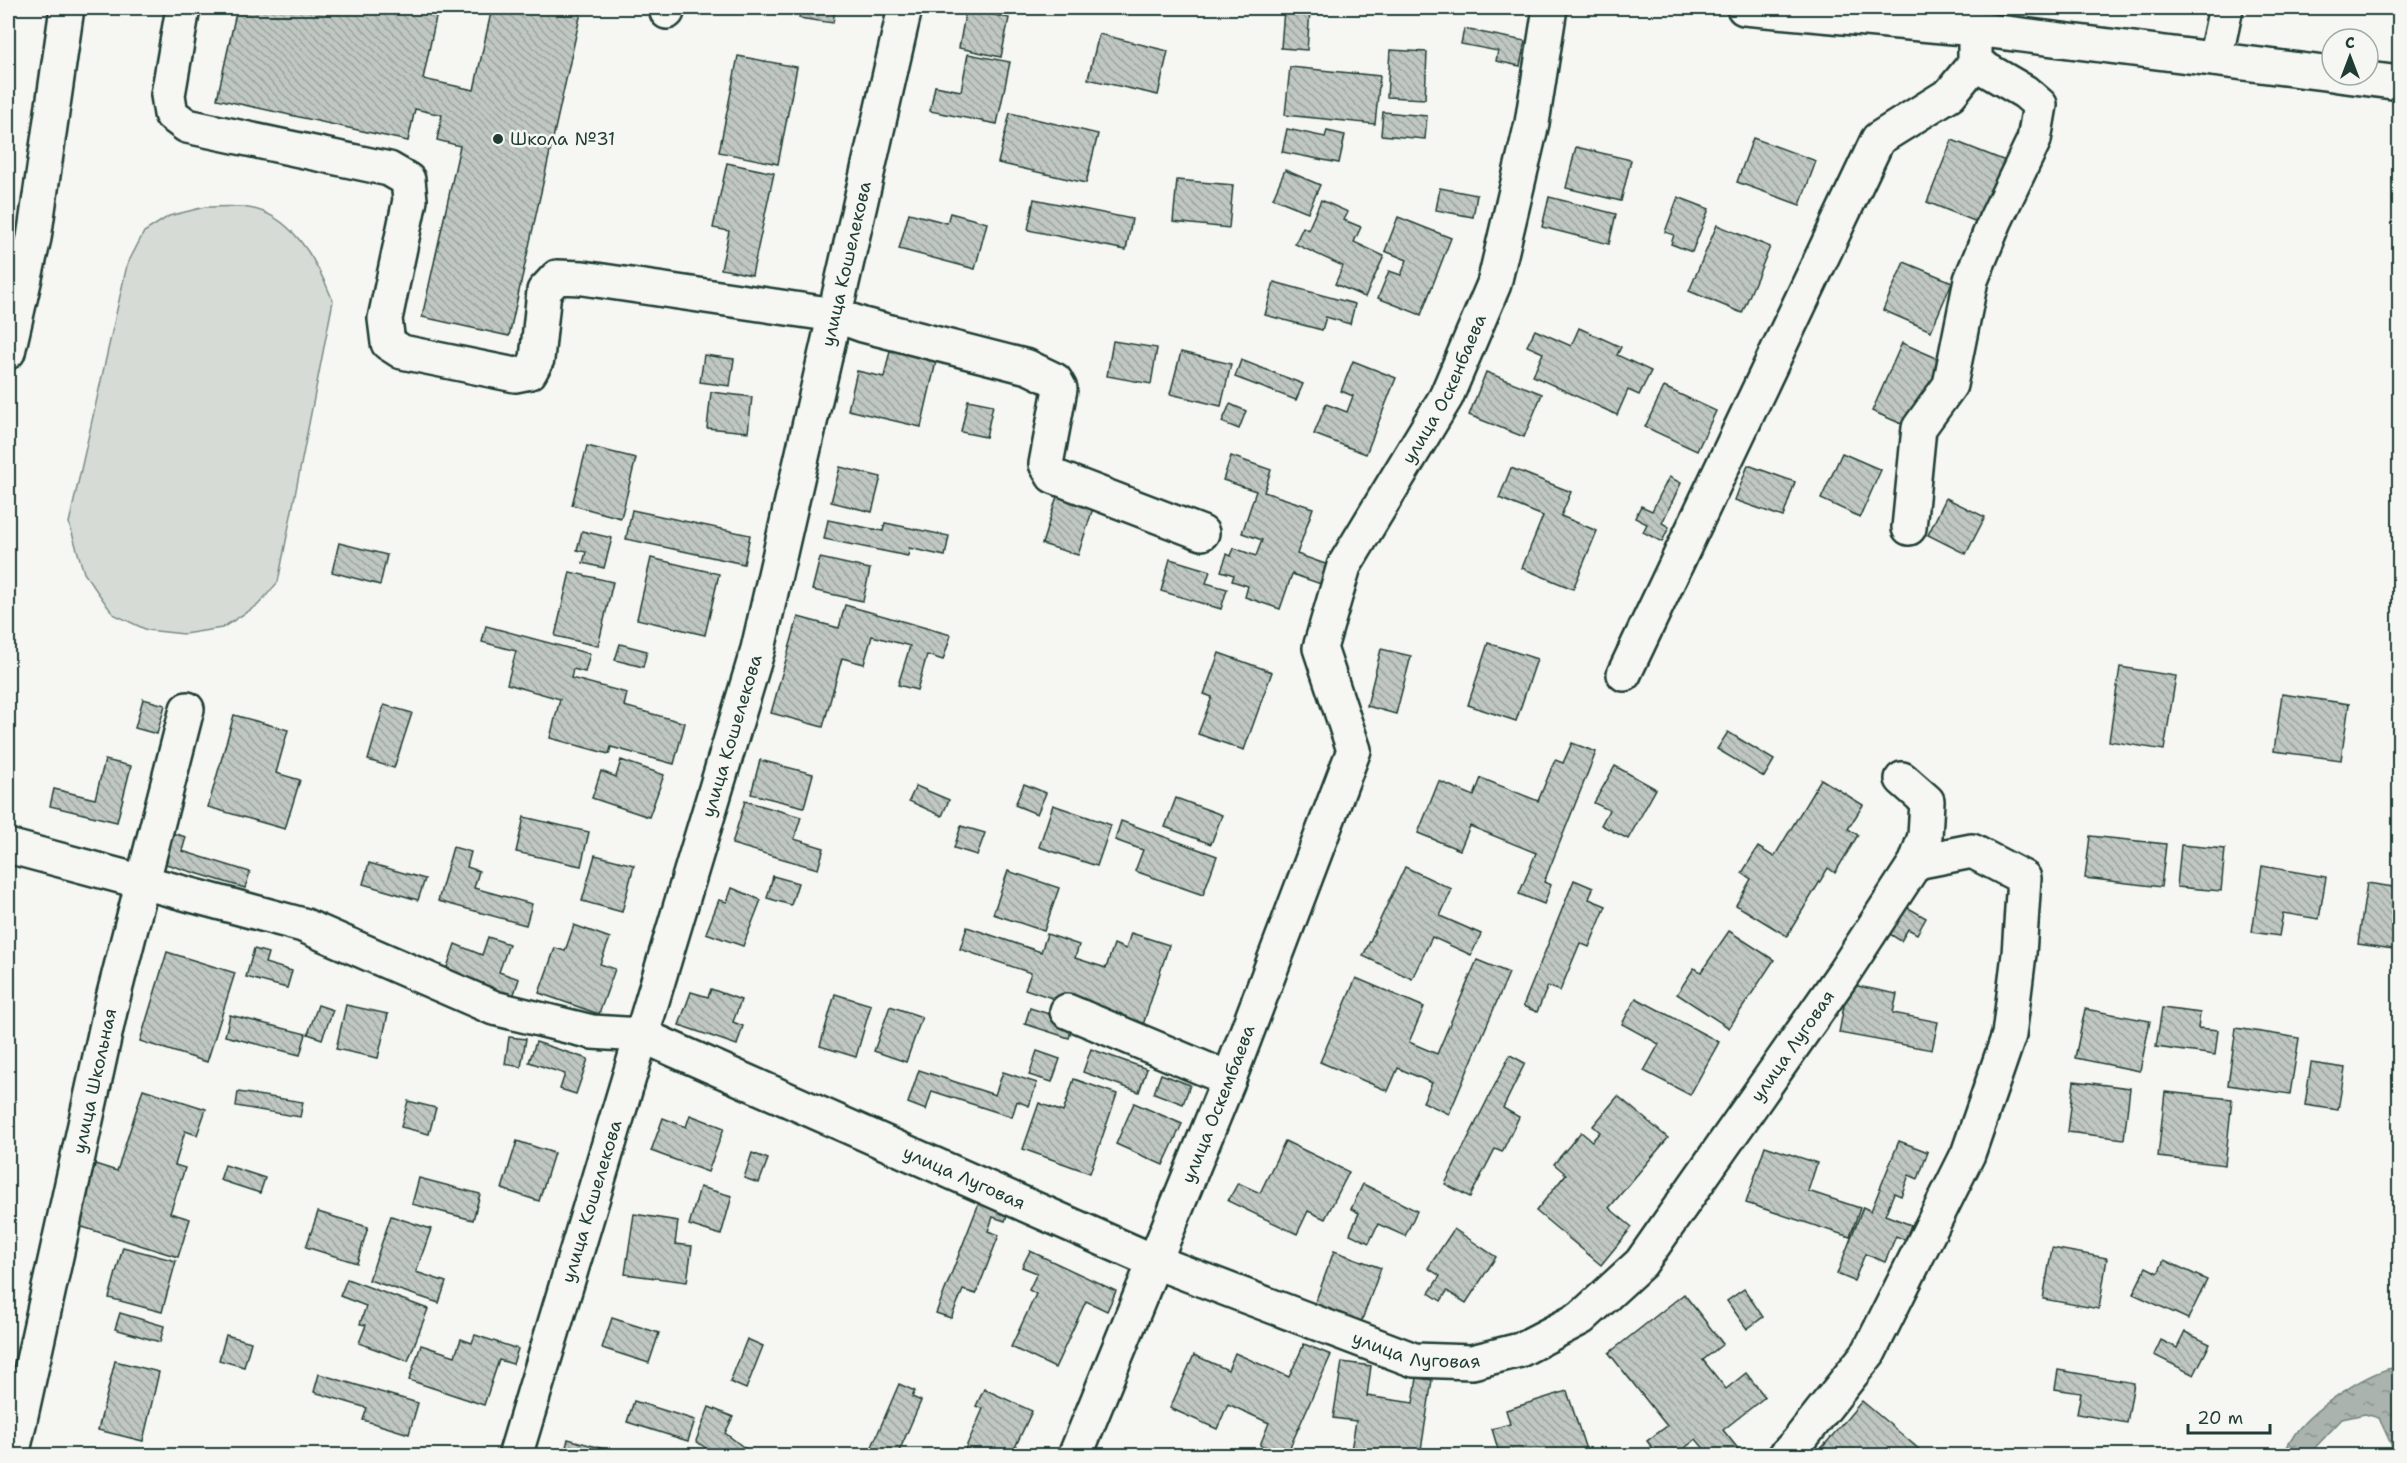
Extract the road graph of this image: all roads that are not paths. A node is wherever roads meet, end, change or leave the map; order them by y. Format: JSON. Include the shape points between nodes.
{"nodes":[{"id":1,"x":68,"y":8,"type":"edge"},
{"id":2,"x":183,"y":8,"type":"edge"},
{"id":3,"x":905,"y":8,"type":"edge"},
{"id":4,"x":1550,"y":8,"type":"edge"},
{"id":5,"x":1744,"y":8,"type":"edge"},
{"id":6,"x":2226,"y":8,"type":"edge"},
{"id":7,"x":1828,"y":11,"type":"edge"},
{"id":8,"x":1975,"y":28,"type":"junction"},
{"id":9,"x":2215,"y":59,"type":"junction"},
{"id":10,"x":1975,"y":63,"type":"junction"},
{"id":11,"x":2320,"y":72,"type":"edge"},
{"id":12,"x":2380,"y":80,"type":"edge"},
{"id":13,"x":2400,"y":83,"type":"edge"},
{"id":14,"x":835,"y":315,"type":"junction"},
{"id":15,"x":8,"y":352,"type":"edge"},
{"id":16,"x":1909,"y":528,"type":"dead end"},
{"id":17,"x":1202,"y":533,"type":"dead end"},
{"id":18,"x":1624,"y":674,"type":"dead end"},
{"id":19,"x":187,"y":709,"type":"dead end"},
{"id":20,"x":1354,"y":750,"type":"joint"},
{"id":21,"x":1902,"y":779,"type":"dead end"},
{"id":22,"x":8,"y":846,"type":"edge"},
{"id":23,"x":1916,"y":862,"type":"junction"},
{"id":24,"x":143,"y":881,"type":"junction"},
{"id":25,"x":1067,"y":1011,"type":"dead end"},
{"id":26,"x":641,"y":1035,"type":"junction"},
{"id":27,"x":1229,"y":1079,"type":"junction"},
{"id":28,"x":1153,"y":1261,"type":"junction"},
{"id":29,"x":12,"y":1455,"type":"edge"},
{"id":30,"x":515,"y":1455,"type":"edge"},
{"id":31,"x":1074,"y":1455,"type":"edge"},
{"id":32,"x":1785,"y":1455,"type":"edge"}],
"edges":[{"from":1,"to":15,"type":"street","via":[[34,238]]},
{"from":2,"to":14,"type":"street","via":[[168,95],[171,114],[187,126],[389,169],[408,180],[410,200],[385,320],[388,343],[402,352],[515,375],[530,372],[537,359],[544,291],[557,277]]},
{"from":3,"to":14,"type":"street","name":"улица Кошелекова"},
{"from":4,"to":20,"type":"street","name":"улица Оскенбаева","via":[[1532,123],[1494,284],[1446,397],[1344,566],[1320,648]]},
{"from":5,"to":7,"type":"street"},
{"from":6,"to":9,"type":"street"},
{"from":7,"to":8,"type":"street"},
{"from":8,"to":9,"type":"street"},
{"from":8,"to":10,"type":"street"},
{"from":9,"to":11,"type":"street"},
{"from":10,"to":16,"type":"street","via":[[2040,105],[2034,141],[1971,280],[1950,385],[1919,428]]},
{"from":10,"to":18,"type":"street","via":[[1950,94],[1878,139]]},
{"from":12,"to":13,"type":"street"},
{"from":14,"to":17,"type":"street","via":[[863,326],[1028,367],[1055,380],[1060,389],[1046,464],[1053,476]]},
{"from":14,"to":26,"type":"street","name":"улица Кошелекова","via":[[758,649]]},
{"from":19,"to":24,"type":"street","name":"улица Школьная"},
{"from":20,"to":27,"type":"street","name":"улица Оскембаева"},
{"from":21,"to":23,"type":"street","name":"улица Луговая","via":[[1927,801],[1925,836]]},
{"from":22,"to":24,"type":"street"},
{"from":23,"to":28,"type":"street","name":"улица Луговая","via":[[1843,974],[1641,1263],[1581,1318],[1520,1350],[1472,1362],[1414,1360]]},
{"from":23,"to":32,"type":"street","via":[[1972,851],[2024,878],[2008,1035],[1968,1154],[1869,1352]]},
{"from":24,"to":26,"type":"street","via":[[303,925],[495,1008],[592,1032]]},
{"from":24,"to":29,"type":"street","name":"улица Школьная","via":[[112,1002]]},
{"from":25,"to":27,"type":"street"},
{"from":26,"to":28,"type":"street","name":"улица Луговая"},
{"from":26,"to":30,"type":"street","name":"улица Кошелекова"},
{"from":27,"to":28,"type":"street","name":"улица Оскембаева"},
{"from":28,"to":31,"type":"street","name":"улица Оскембаева"}]}
